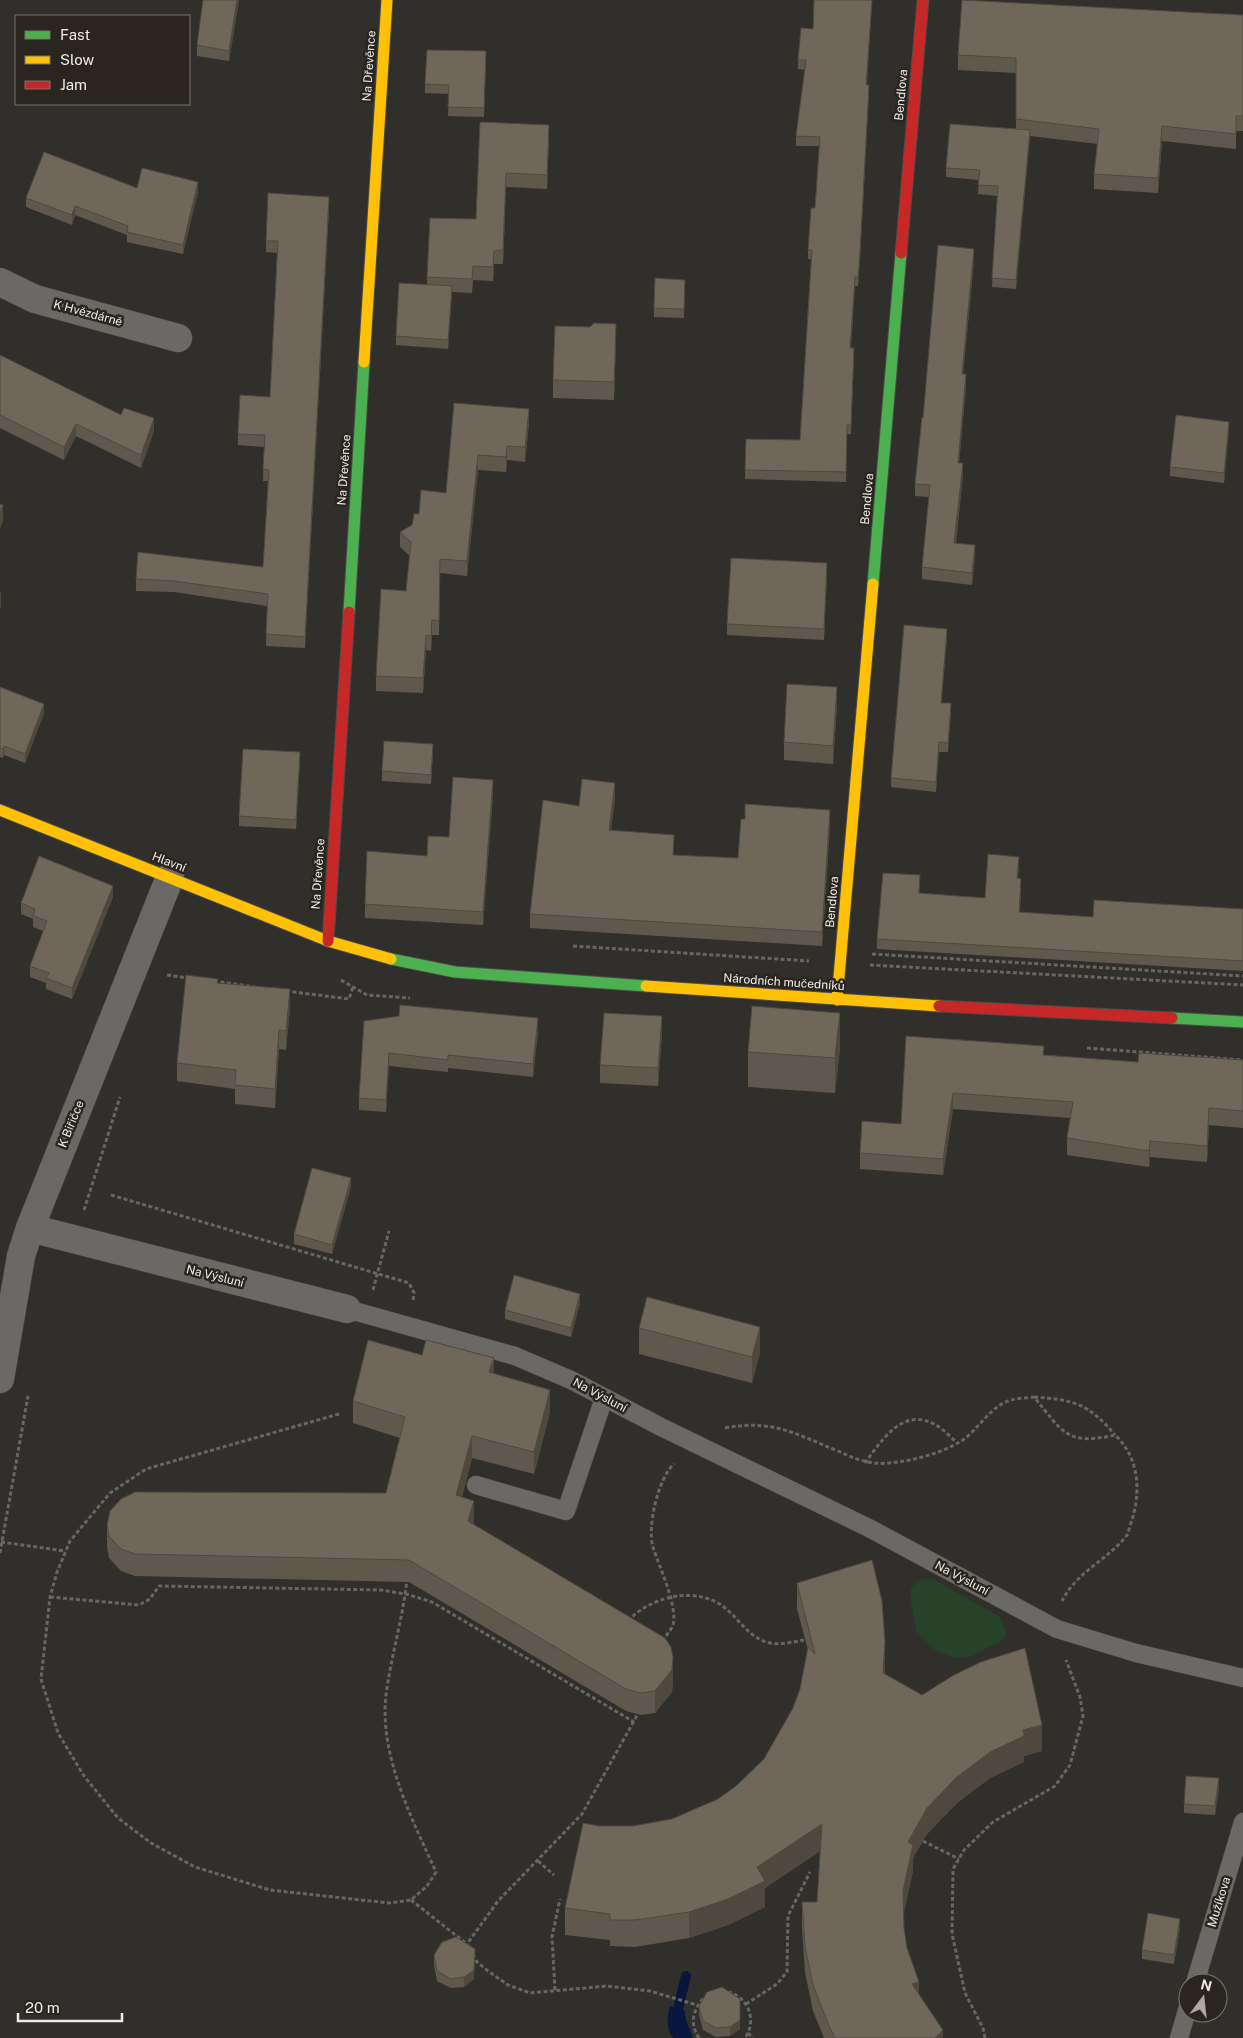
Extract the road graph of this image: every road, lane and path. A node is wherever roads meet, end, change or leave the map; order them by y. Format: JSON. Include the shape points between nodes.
{"nodes":[{"id":1,"x":387,"y":0,"type":"edge"},
{"id":2,"x":923,"y":0,"type":"edge"},
{"id":3,"x":0,"y":282,"type":"edge"},
{"id":4,"x":178,"y":338,"type":"dead end"},
{"id":5,"x":0,"y":810,"type":"edge"},
{"id":6,"x":170,"y":877,"type":"junction"},
{"id":7,"x":328,"y":941,"type":"junction"},
{"id":8,"x":842,"y":952,"type":"junction"},
{"id":9,"x":170,"y":966,"type":"dead end"},
{"id":10,"x":167,"y":975,"type":"junction"},
{"id":11,"x":1243,"y":976,"type":"edge"},
{"id":12,"x":196,"y":979,"type":"edge"},
{"id":13,"x":205,"y":980,"type":"edge"},
{"id":14,"x":163,"y":984,"type":"dead end"},
{"id":15,"x":262,"y":988,"type":"edge"},
{"id":16,"x":282,"y":990,"type":"edge"},
{"id":17,"x":349,"y":999,"type":"dead end"},
{"id":18,"x":837,"y":1000,"type":"junction"},
{"id":19,"x":1243,"y":1022,"type":"edge"},
{"id":20,"x":121,"y":1092,"type":"dead end"},
{"id":21,"x":111,"y":1195,"type":"dead end"},
{"id":22,"x":30,"y":1228,"type":"junction"},
{"id":23,"x":389,"y":1231,"type":"dead end"},
{"id":24,"x":76,"y":1239,"type":"junction"},
{"id":25,"x":11,"y":1253,"type":"edge"},
{"id":26,"x":377,"y":1274,"type":"junction"},
{"id":27,"x":357,"y":1312,"type":"junction"},
{"id":28,"x":408,"y":1326,"type":"junction"},
{"id":29,"x":0,"y":1379,"type":"edge"},
{"id":30,"x":1034,"y":1397,"type":"junction"},
{"id":31,"x":604,"y":1398,"type":"junction"},
{"id":32,"x":339,"y":1414,"type":"dead end"},
{"id":33,"x":1115,"y":1435,"type":"junction"},
{"id":34,"x":698,"y":1443,"type":"junction"},
{"id":35,"x":958,"y":1443,"type":"junction"},
{"id":36,"x":865,"y":1463,"type":"junction"},
{"id":37,"x":476,"y":1485,"type":"dead end"},
{"id":38,"x":0,"y":1542,"type":"edge"},
{"id":39,"x":66,"y":1552,"type":"junction"},
{"id":40,"x":407,"y":1579,"type":"edge"},
{"id":41,"x":406,"y":1594,"type":"junction"},
{"id":42,"x":50,"y":1597,"type":"junction"},
{"id":43,"x":1049,"y":1625,"type":"junction"},
{"id":44,"x":623,"y":1626,"type":"edge"},
{"id":45,"x":804,"y":1640,"type":"edge"},
{"id":46,"x":662,"y":1642,"type":"edge"},
{"id":47,"x":1243,"y":1678,"type":"edge"},
{"id":48,"x":642,"y":1706,"type":"edge"},
{"id":49,"x":634,"y":1722,"type":"junction"},
{"id":50,"x":1243,"y":1822,"type":"edge"},
{"id":51,"x":923,"y":1841,"type":"edge"},
{"id":52,"x":958,"y":1859,"type":"junction"},
{"id":53,"x":538,"y":1861,"type":"junction"},
{"id":54,"x":810,"y":1872,"type":"dead end"},
{"id":55,"x":554,"y":1875,"type":"dead end"},
{"id":56,"x":560,"y":1899,"type":"dead end"},
{"id":57,"x":411,"y":1900,"type":"junction"},
{"id":58,"x":467,"y":1944,"type":"junction"},
{"id":59,"x":1198,"y":1973,"type":"edge"},
{"id":60,"x":555,"y":1990,"type":"junction"},
{"id":61,"x":724,"y":1991,"type":"edge"},
{"id":62,"x":714,"y":1992,"type":"edge"},
{"id":63,"x":695,"y":2004,"type":"junction"},
{"id":64,"x":746,"y":2004,"type":"dead end"},
{"id":65,"x":1183,"y":2023,"type":"edge"},
{"id":66,"x":748,"y":2033,"type":"junction"},
{"id":67,"x":699,"y":2038,"type":"edge"},
{"id":68,"x":745,"y":2038,"type":"edge"},
{"id":69,"x":753,"y":2038,"type":"edge"},
{"id":70,"x":985,"y":2038,"type":"edge"},
{"id":71,"x":1179,"y":2038,"type":"edge"}],
"edges":[{"from":1,"to":7,"type":"street","name":"Na Dřevěnce"},
{"from":2,"to":8,"type":"street","name":"Bendlova"},
{"from":3,"to":4,"type":"street","name":"K Hvězdárně","via":[[35,299]]},
{"from":5,"to":6,"type":"street","name":"Hlavní"},
{"from":6,"to":7,"type":"street","name":"Hlavní"},
{"from":6,"to":22,"type":"street","name":"K Biřičce"},
{"from":7,"to":18,"type":"street","name":"Národních mučedníků","via":[[390,959],[455,972]]},
{"from":8,"to":11,"type":"path"},
{"from":8,"to":18,"type":"street","name":"Bendlova"},
{"from":9,"to":10,"type":"path"},
{"from":10,"to":12,"type":"path"},
{"from":10,"to":14,"type":"path"},
{"from":13,"to":15,"type":"path"},
{"from":16,"to":17,"type":"path"},
{"from":18,"to":19,"type":"street","name":"Národních mučedníků"},
{"from":20,"to":24,"type":"path"},
{"from":21,"to":26,"type":"path"},
{"from":22,"to":24,"type":"street","name":"Na Výsluní"},
{"from":22,"to":25,"type":"street","name":"K Biřičce"},
{"from":23,"to":26,"type":"path"},
{"from":24,"to":27,"type":"street","name":"Na Výsluní"},
{"from":25,"to":29,"type":"street","name":"K Biřičce"},
{"from":26,"to":27,"type":"path"},
{"from":26,"to":28,"type":"path","via":[[409,1283],[414,1293]]},
{"from":27,"to":28,"type":"lane","name":"Na Výsluní"},
{"from":28,"to":31,"type":"lane","name":"Na Výsluní","via":[[514,1356]]},
{"from":30,"to":33,"type":"path","via":[[1083,1406],[1100,1416]]},
{"from":30,"to":33,"type":"path","via":[[1063,1432],[1089,1440]]},
{"from":30,"to":35,"type":"path","via":[[1010,1400],[995,1409]]},
{"from":31,"to":34,"type":"lane","name":"Na Výsluní"},
{"from":31,"to":37,"type":"lane","via":[[566,1511]]},
{"from":32,"to":39,"type":"path","via":[[146,1469],[110,1493],[70,1541]]},
{"from":33,"to":43,"type":"path","via":[[1123,1442],[1137,1472],[1136,1505],[1127,1534],[1076,1579]]},
{"from":34,"to":36,"type":"path","via":[[719,1429],[747,1423],[787,1430]]},
{"from":34,"to":43,"type":"lane","name":"Na Výsluní"},
{"from":34,"to":46,"type":"path","via":[[669,1468],[656,1495],[652,1544],[673,1614],[673,1626]]},
{"from":35,"to":36,"type":"path","via":[[924,1457]]},
{"from":35,"to":36,"type":"path","via":[[936,1425],[911,1420],[892,1428]]},
{"from":38,"to":39,"type":"path"},
{"from":39,"to":42,"type":"path","via":[[56,1572]]},
{"from":40,"to":41,"type":"path"},
{"from":41,"to":42,"type":"path","via":[[381,1590],[159,1586],[150,1599],[139,1606]]},
{"from":41,"to":49,"type":"path","via":[[432,1602]]},
{"from":41,"to":57,"type":"path","via":[[386,1696],[386,1728],[402,1796],[436,1872],[428,1886]]},
{"from":42,"to":57,"type":"path","via":[[41,1679],[58,1733],[84,1776],[118,1818],[151,1843],[195,1867],[270,1890],[390,1903]]},
{"from":43,"to":47,"type":"lane","name":"Na Výsluní","via":[[1136,1653]]},
{"from":43,"to":52,"type":"path","via":[[1080,1697],[1083,1716],[1070,1766],[1055,1786],[992,1822]]},
{"from":44,"to":45,"type":"path","bridge":true,"via":[[647,1606],[686,1594],[724,1607],[754,1636],[769,1643]]},
{"from":48,"to":49,"type":"path"},
{"from":49,"to":53,"type":"path","via":[[582,1814]]},
{"from":50,"to":59,"type":"lane","name":"Mužíkova"},
{"from":51,"to":52,"type":"path"},
{"from":52,"to":70,"type":"path","via":[[953,1869],[952,1934],[965,1993]]},
{"from":53,"to":55,"type":"path"},
{"from":53,"to":58,"type":"path","via":[[498,1901]]},
{"from":54,"to":64,"type":"path","via":[[788,1916],[786,1972],[777,1984]]},
{"from":56,"to":60,"type":"path","via":[[552,1937]]},
{"from":57,"to":58,"type":"path"},
{"from":58,"to":60,"type":"path","via":[[477,1962],[508,1985],[530,1993]]},
{"from":60,"to":63,"type":"path","via":[[607,1986],[665,1995]]},
{"from":61,"to":66,"type":"path","via":[[733,1993],[748,2006],[751,2015]]},
{"from":62,"to":63,"type":"path"},
{"from":63,"to":67,"type":"path","via":[[693,2023]]},
{"from":65,"to":71,"type":"lane"},
{"from":66,"to":68,"type":"path"},
{"from":66,"to":69,"type":"path"}]}
